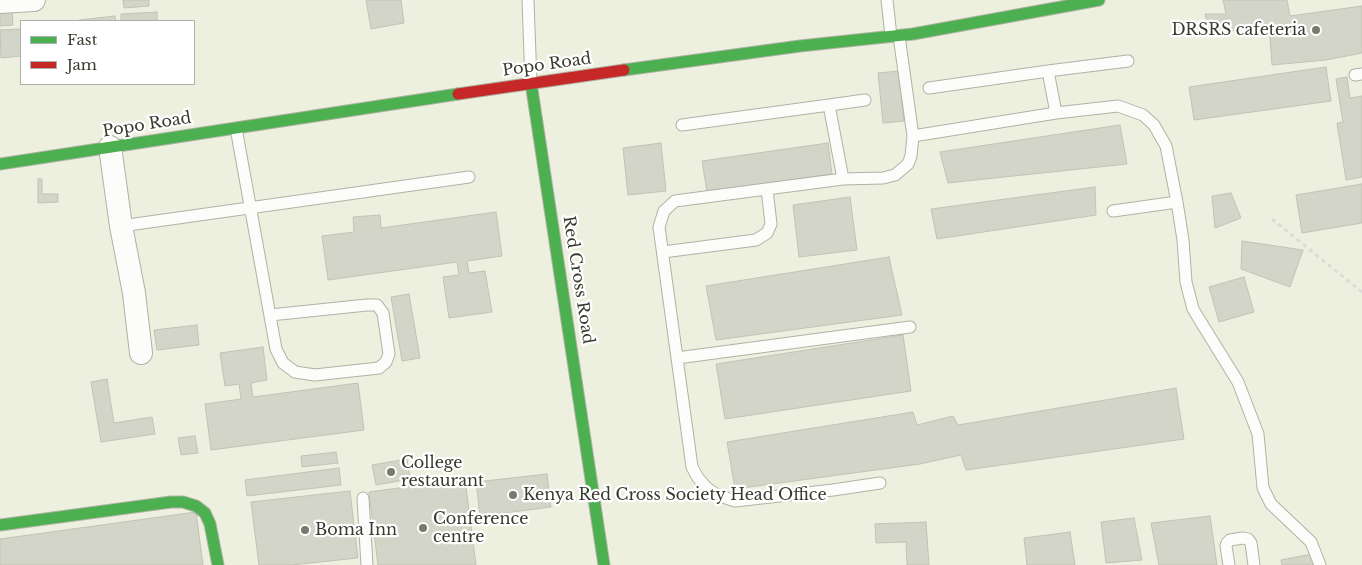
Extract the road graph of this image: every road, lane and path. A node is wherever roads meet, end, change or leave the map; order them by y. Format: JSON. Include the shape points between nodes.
{"nodes":[{"id":1,"x":34,"y":0,"type":"edge"},
{"id":2,"x":528,"y":0,"type":"edge"},
{"id":3,"x":887,"y":0,"type":"edge"},
{"id":4,"x":1099,"y":0,"type":"edge"},
{"id":5,"x":0,"y":2,"type":"edge"},
{"id":6,"x":895,"y":35,"type":"junction"},
{"id":7,"x":1128,"y":61,"type":"dead end"},
{"id":8,"x":1048,"y":71,"type":"junction"},
{"id":9,"x":531,"y":83,"type":"junction"},
{"id":10,"x":929,"y":88,"type":"dead end"},
{"id":11,"x":865,"y":100,"type":"dead end"},
{"id":12,"x":829,"y":105,"type":"junction"},
{"id":13,"x":1056,"y":113,"type":"junction"},
{"id":14,"x":682,"y":125,"type":"dead end"},
{"id":15,"x":236,"y":128,"type":"junction"},
{"id":16,"x":912,"y":136,"type":"junction"},
{"id":17,"x":110,"y":147,"type":"junction"},
{"id":18,"x":0,"y":164,"type":"edge"},
{"id":19,"x":470,"y":177,"type":"dead end"},
{"id":20,"x":843,"y":179,"type":"junction"},
{"id":21,"x":767,"y":189,"type":"junction"},
{"id":22,"x":1177,"y":202,"type":"junction"},
{"id":23,"x":251,"y":208,"type":"junction"},
{"id":24,"x":1114,"y":211,"type":"dead end"},
{"id":25,"x":1272,"y":219,"type":"dead end"},
{"id":26,"x":121,"y":226,"type":"junction"},
{"id":27,"x":663,"y":252,"type":"junction"},
{"id":28,"x":1362,"y":292,"type":"edge"},
{"id":29,"x":270,"y":315,"type":"junction"},
{"id":30,"x":910,"y":327,"type":"dead end"},
{"id":31,"x":141,"y":353,"type":"dead end"},
{"id":32,"x":677,"y":358,"type":"junction"},
{"id":33,"x":880,"y":483,"type":"dead end"},
{"id":34,"x":363,"y":498,"type":"dead end"},
{"id":35,"x":0,"y":525,"type":"edge"},
{"id":36,"x":218,"y":565,"type":"edge"},
{"id":37,"x":367,"y":565,"type":"edge"},
{"id":38,"x":604,"y":565,"type":"edge"},
{"id":39,"x":1229,"y":565,"type":"edge"},
{"id":40,"x":1254,"y":565,"type":"edge"},
{"id":41,"x":1320,"y":565,"type":"edge"}],
"edges":[{"from":1,"to":5,"type":"street"},
{"from":2,"to":9,"type":"lane","name":"Red Cross Road"},
{"from":3,"to":6,"type":"lane"},
{"from":4,"to":6,"type":"street","name":"Popo Road"},
{"from":6,"to":9,"type":"street","name":"Popo Road"},
{"from":6,"to":16,"type":"lane"},
{"from":7,"to":8,"type":"lane"},
{"from":8,"to":10,"type":"lane"},
{"from":8,"to":13,"type":"lane"},
{"from":9,"to":15,"type":"street","name":"Popo Road"},
{"from":9,"to":38,"type":"street","name":"Red Cross Road"},
{"from":11,"to":12,"type":"lane"},
{"from":12,"to":14,"type":"lane"},
{"from":12,"to":20,"type":"lane"},
{"from":13,"to":16,"type":"lane"},
{"from":13,"to":22,"type":"lane","via":[[1118,106],[1143,115],[1154,125],[1166,146]]},
{"from":15,"to":17,"type":"street","name":"Popo Road"},
{"from":15,"to":23,"type":"lane"},
{"from":16,"to":20,"type":"lane","via":[[908,164],[895,175]]},
{"from":17,"to":18,"type":"street","name":"Popo Road"},
{"from":17,"to":26,"type":"street"},
{"from":19,"to":23,"type":"lane"},
{"from":20,"to":21,"type":"lane"},
{"from":21,"to":27,"type":"lane","via":[[675,201],[664,210],[659,227]]},
{"from":21,"to":27,"type":"lane","via":[[771,224],[767,232],[756,240]]},
{"from":22,"to":24,"type":"lane"},
{"from":22,"to":41,"type":"lane","via":[[1186,282],[1194,309],[1238,382],[1258,434],[1264,488],[1271,504],[1311,542]]},
{"from":23,"to":26,"type":"lane"},
{"from":23,"to":29,"type":"lane"},
{"from":25,"to":28,"type":"path"},
{"from":26,"to":31,"type":"street"},
{"from":27,"to":32,"type":"lane"},
{"from":29,"to":29,"type":"lane","via":[[276,349],[283,363],[295,372],[315,375],[379,368],[389,354],[383,313],[377,305]]},
{"from":30,"to":32,"type":"lane"},
{"from":32,"to":33,"type":"lane","via":[[692,467],[706,488],[717,495],[735,501]]},
{"from":34,"to":37,"type":"lane"},
{"from":35,"to":36,"type":"street","via":[[183,502],[205,513]]},
{"from":39,"to":40,"type":"lane","via":[[1227,543],[1243,538],[1251,543]]}]}
